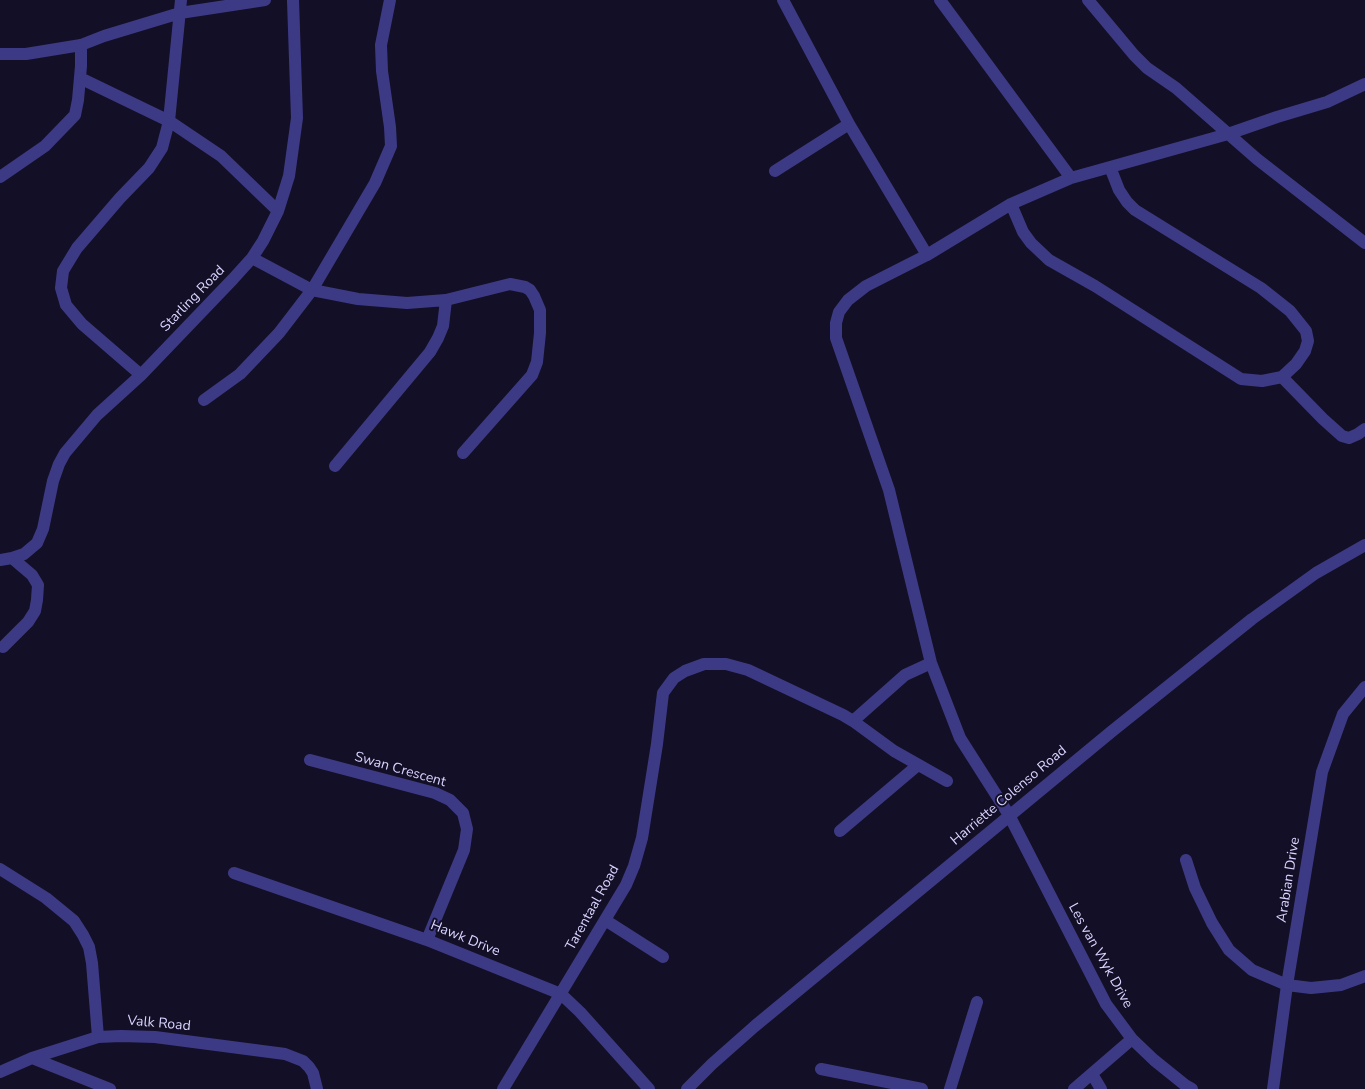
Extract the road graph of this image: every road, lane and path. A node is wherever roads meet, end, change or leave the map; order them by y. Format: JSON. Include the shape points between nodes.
{"nodes":[{"id":1,"x":181,"y":0,"type":"edge"},
{"id":2,"x":265,"y":0,"type":"edge"},
{"id":3,"x":293,"y":0,"type":"edge"},
{"id":4,"x":390,"y":0,"type":"edge"},
{"id":5,"x":783,"y":0,"type":"edge"},
{"id":6,"x":940,"y":0,"type":"edge"},
{"id":7,"x":1088,"y":0,"type":"edge"},
{"id":8,"x":180,"y":13,"type":"junction"},
{"id":9,"x":81,"y":45,"type":"junction"},
{"id":10,"x":0,"y":54,"type":"edge"},
{"id":11,"x":80,"y":78,"type":"junction"},
{"id":12,"x":1365,"y":84,"type":"edge"},
{"id":13,"x":170,"y":121,"type":"junction"},
{"id":14,"x":849,"y":124,"type":"junction"},
{"id":15,"x":1228,"y":134,"type":"junction"},
{"id":16,"x":1110,"y":167,"type":"junction"},
{"id":17,"x":774,"y":171,"type":"dead end"},
{"id":18,"x":0,"y":177,"type":"edge"},
{"id":19,"x":1070,"y":178,"type":"junction"},
{"id":20,"x":1011,"y":204,"type":"junction"},
{"id":21,"x":278,"y":211,"type":"junction"},
{"id":22,"x":1365,"y":243,"type":"edge"},
{"id":23,"x":927,"y":255,"type":"junction"},
{"id":24,"x":252,"y":258,"type":"junction"},
{"id":25,"x":312,"y":290,"type":"junction"},
{"id":26,"x":446,"y":300,"type":"junction"},
{"id":27,"x":141,"y":375,"type":"junction"},
{"id":28,"x":1282,"y":377,"type":"junction"},
{"id":29,"x":204,"y":400,"type":"dead end"},
{"id":30,"x":1365,"y":429,"type":"edge"},
{"id":31,"x":463,"y":453,"type":"dead end"},
{"id":32,"x":336,"y":466,"type":"dead end"},
{"id":33,"x":1365,"y":545,"type":"edge"},
{"id":34,"x":6,"y":559,"type":"edge"},
{"id":35,"x":2,"y":647,"type":"dead end"},
{"id":36,"x":931,"y":664,"type":"junction"},
{"id":37,"x":1365,"y":687,"type":"edge"},
{"id":38,"x":852,"y":721,"type":"junction"},
{"id":39,"x":310,"y":760,"type":"dead end"},
{"id":40,"x":918,"y":765,"type":"junction"},
{"id":41,"x":947,"y":781,"type":"dead end"},
{"id":42,"x":1009,"y":815,"type":"junction"},
{"id":43,"x":840,"y":831,"type":"dead end"},
{"id":44,"x":1186,"y":860,"type":"dead end"},
{"id":45,"x":0,"y":870,"type":"edge"},
{"id":46,"x":234,"y":873,"type":"dead end"},
{"id":47,"x":605,"y":920,"type":"junction"},
{"id":48,"x":427,"y":940,"type":"junction"},
{"id":49,"x":663,"y":958,"type":"dead end"},
{"id":50,"x":1365,"y":976,"type":"edge"},
{"id":51,"x":1287,"y":985,"type":"junction"},
{"id":52,"x":561,"y":994,"type":"junction"},
{"id":53,"x":977,"y":1002,"type":"dead end"},
{"id":54,"x":98,"y":1037,"type":"junction"},
{"id":55,"x":1132,"y":1039,"type":"junction"},
{"id":56,"x":32,"y":1058,"type":"junction"},
{"id":57,"x":821,"y":1069,"type":"dead end"},
{"id":58,"x":0,"y":1072,"type":"edge"},
{"id":59,"x":1092,"y":1074,"type":"junction"},
{"id":60,"x":110,"y":1089,"type":"edge"},
{"id":61,"x":317,"y":1089,"type":"edge"},
{"id":62,"x":503,"y":1089,"type":"edge"},
{"id":63,"x":649,"y":1089,"type":"edge"},
{"id":64,"x":687,"y":1089,"type":"edge"},
{"id":65,"x":922,"y":1089,"type":"edge"},
{"id":66,"x":950,"y":1089,"type":"edge"},
{"id":67,"x":1074,"y":1089,"type":"edge"},
{"id":68,"x":1101,"y":1089,"type":"edge"},
{"id":69,"x":1192,"y":1089,"type":"edge"},
{"id":70,"x":1273,"y":1089,"type":"edge"}],
"edges":[{"from":1,"to":8,"type":"street"},
{"from":2,"to":8,"type":"street"},
{"from":3,"to":21,"type":"street","name":"Starling Road","via":[[297,118],[289,176]]},
{"from":4,"to":25,"type":"street","via":[[381,44],[391,146],[375,183]]},
{"from":5,"to":14,"type":"street"},
{"from":6,"to":19,"type":"street"},
{"from":7,"to":15,"type":"street","via":[[1134,55]]},
{"from":8,"to":9,"type":"street"},
{"from":8,"to":13,"type":"street"},
{"from":9,"to":10,"type":"street","via":[[26,54]]},
{"from":9,"to":11,"type":"street"},
{"from":11,"to":13,"type":"street"},
{"from":11,"to":18,"type":"street","via":[[75,115],[71,120],[46,146]]},
{"from":12,"to":15,"type":"street","name":"Les van Wyk Drive","via":[[1327,102]]},
{"from":13,"to":21,"type":"street","via":[[222,156]]},
{"from":13,"to":27,"type":"street","via":[[162,148],[148,168],[77,248],[63,271],[61,288],[66,305],[82,324]]},
{"from":14,"to":17,"type":"street"},
{"from":14,"to":23,"type":"street"},
{"from":15,"to":16,"type":"street","name":"Les van Wyk Drive"},
{"from":15,"to":22,"type":"street"},
{"from":16,"to":19,"type":"street","name":"Les van Wyk Drive"},
{"from":16,"to":28,"type":"street","via":[[1119,190],[1135,210],[1261,288],[1290,311],[1306,331],[1308,341],[1296,364]]},
{"from":19,"to":20,"type":"street","name":"Les van Wyk Drive"},
{"from":20,"to":23,"type":"street","name":"Les van Wyk Drive"},
{"from":20,"to":28,"type":"street","via":[[1023,232],[1049,260],[1241,379],[1262,381]]},
{"from":21,"to":24,"type":"street","name":"Starling Road"},
{"from":23,"to":36,"type":"street","name":"Les van Wyk Drive","via":[[866,286],[848,300],[839,312],[836,338],[889,490]]},
{"from":24,"to":25,"type":"street"},
{"from":24,"to":27,"type":"street","name":"Starling Road"},
{"from":25,"to":26,"type":"street","via":[[358,299],[407,303]]},
{"from":25,"to":29,"type":"street","via":[[279,333],[240,374]]},
{"from":26,"to":31,"type":"street","via":[[510,284],[530,290],[540,310],[539,350],[532,375]]},
{"from":26,"to":32,"type":"street","via":[[443,326],[430,352]]},
{"from":27,"to":34,"type":"street","name":"Starling Road","via":[[97,415],[65,453],[53,481],[37,543],[24,554]]},
{"from":28,"to":30,"type":"street","via":[[1342,436],[1349,438]]},
{"from":33,"to":42,"type":"street","name":"Harriette Colenso Road","via":[[1316,573],[1252,619]]},
{"from":34,"to":35,"type":"street","via":[[32,575],[38,585],[35,611]]},
{"from":36,"to":38,"type":"street","via":[[906,675]]},
{"from":36,"to":42,"type":"street","name":"Les van Wyk Drive","via":[[960,738]]},
{"from":37,"to":51,"type":"street","name":"Arabian Drive","via":[[1343,714],[1322,772]]},
{"from":38,"to":40,"type":"street"},
{"from":38,"to":47,"type":"street","name":"Tarentaal Road","via":[[748,670],[726,664],[704,664],[674,678],[663,693],[642,838],[626,885]]},
{"from":39,"to":48,"type":"street","name":"Swan Crescent","via":[[435,792],[450,800],[463,813],[467,829],[464,850]]},
{"from":40,"to":41,"type":"street"},
{"from":40,"to":43,"type":"street"},
{"from":42,"to":55,"type":"street","name":"Les van Wyk Drive","via":[[1106,1004]]},
{"from":42,"to":64,"type":"street","name":"Harriette Colenso Road","via":[[755,1026]]},
{"from":44,"to":51,"type":"street","via":[[1195,888],[1229,950],[1252,970]]},
{"from":45,"to":54,"type":"street","via":[[46,898],[74,922],[83,935],[92,963]]},
{"from":46,"to":48,"type":"street","name":"Hawk Drive"},
{"from":47,"to":49,"type":"street"},
{"from":47,"to":52,"type":"street","name":"Tarentaal Road"},
{"from":48,"to":52,"type":"street","name":"Hawk Drive"},
{"from":50,"to":51,"type":"street","via":[[1341,985],[1311,988]]},
{"from":51,"to":70,"type":"street","name":"Arabian Drive"},
{"from":52,"to":62,"type":"street","name":"Tarentaal Road"},
{"from":52,"to":63,"type":"street","name":"Hawk Drive"},
{"from":53,"to":66,"type":"street"},
{"from":54,"to":56,"type":"street","name":"Valk Road"},
{"from":54,"to":61,"type":"street","name":"Valk Road","via":[[155,1037],[285,1054],[303,1061],[314,1074]]},
{"from":55,"to":59,"type":"street"},
{"from":55,"to":69,"type":"street","name":"Les van Wyk Drive"},
{"from":56,"to":58,"type":"street","name":"Valk Road"},
{"from":56,"to":60,"type":"street"},
{"from":57,"to":65,"type":"street"},
{"from":59,"to":67,"type":"street"},
{"from":59,"to":68,"type":"street"}]}
